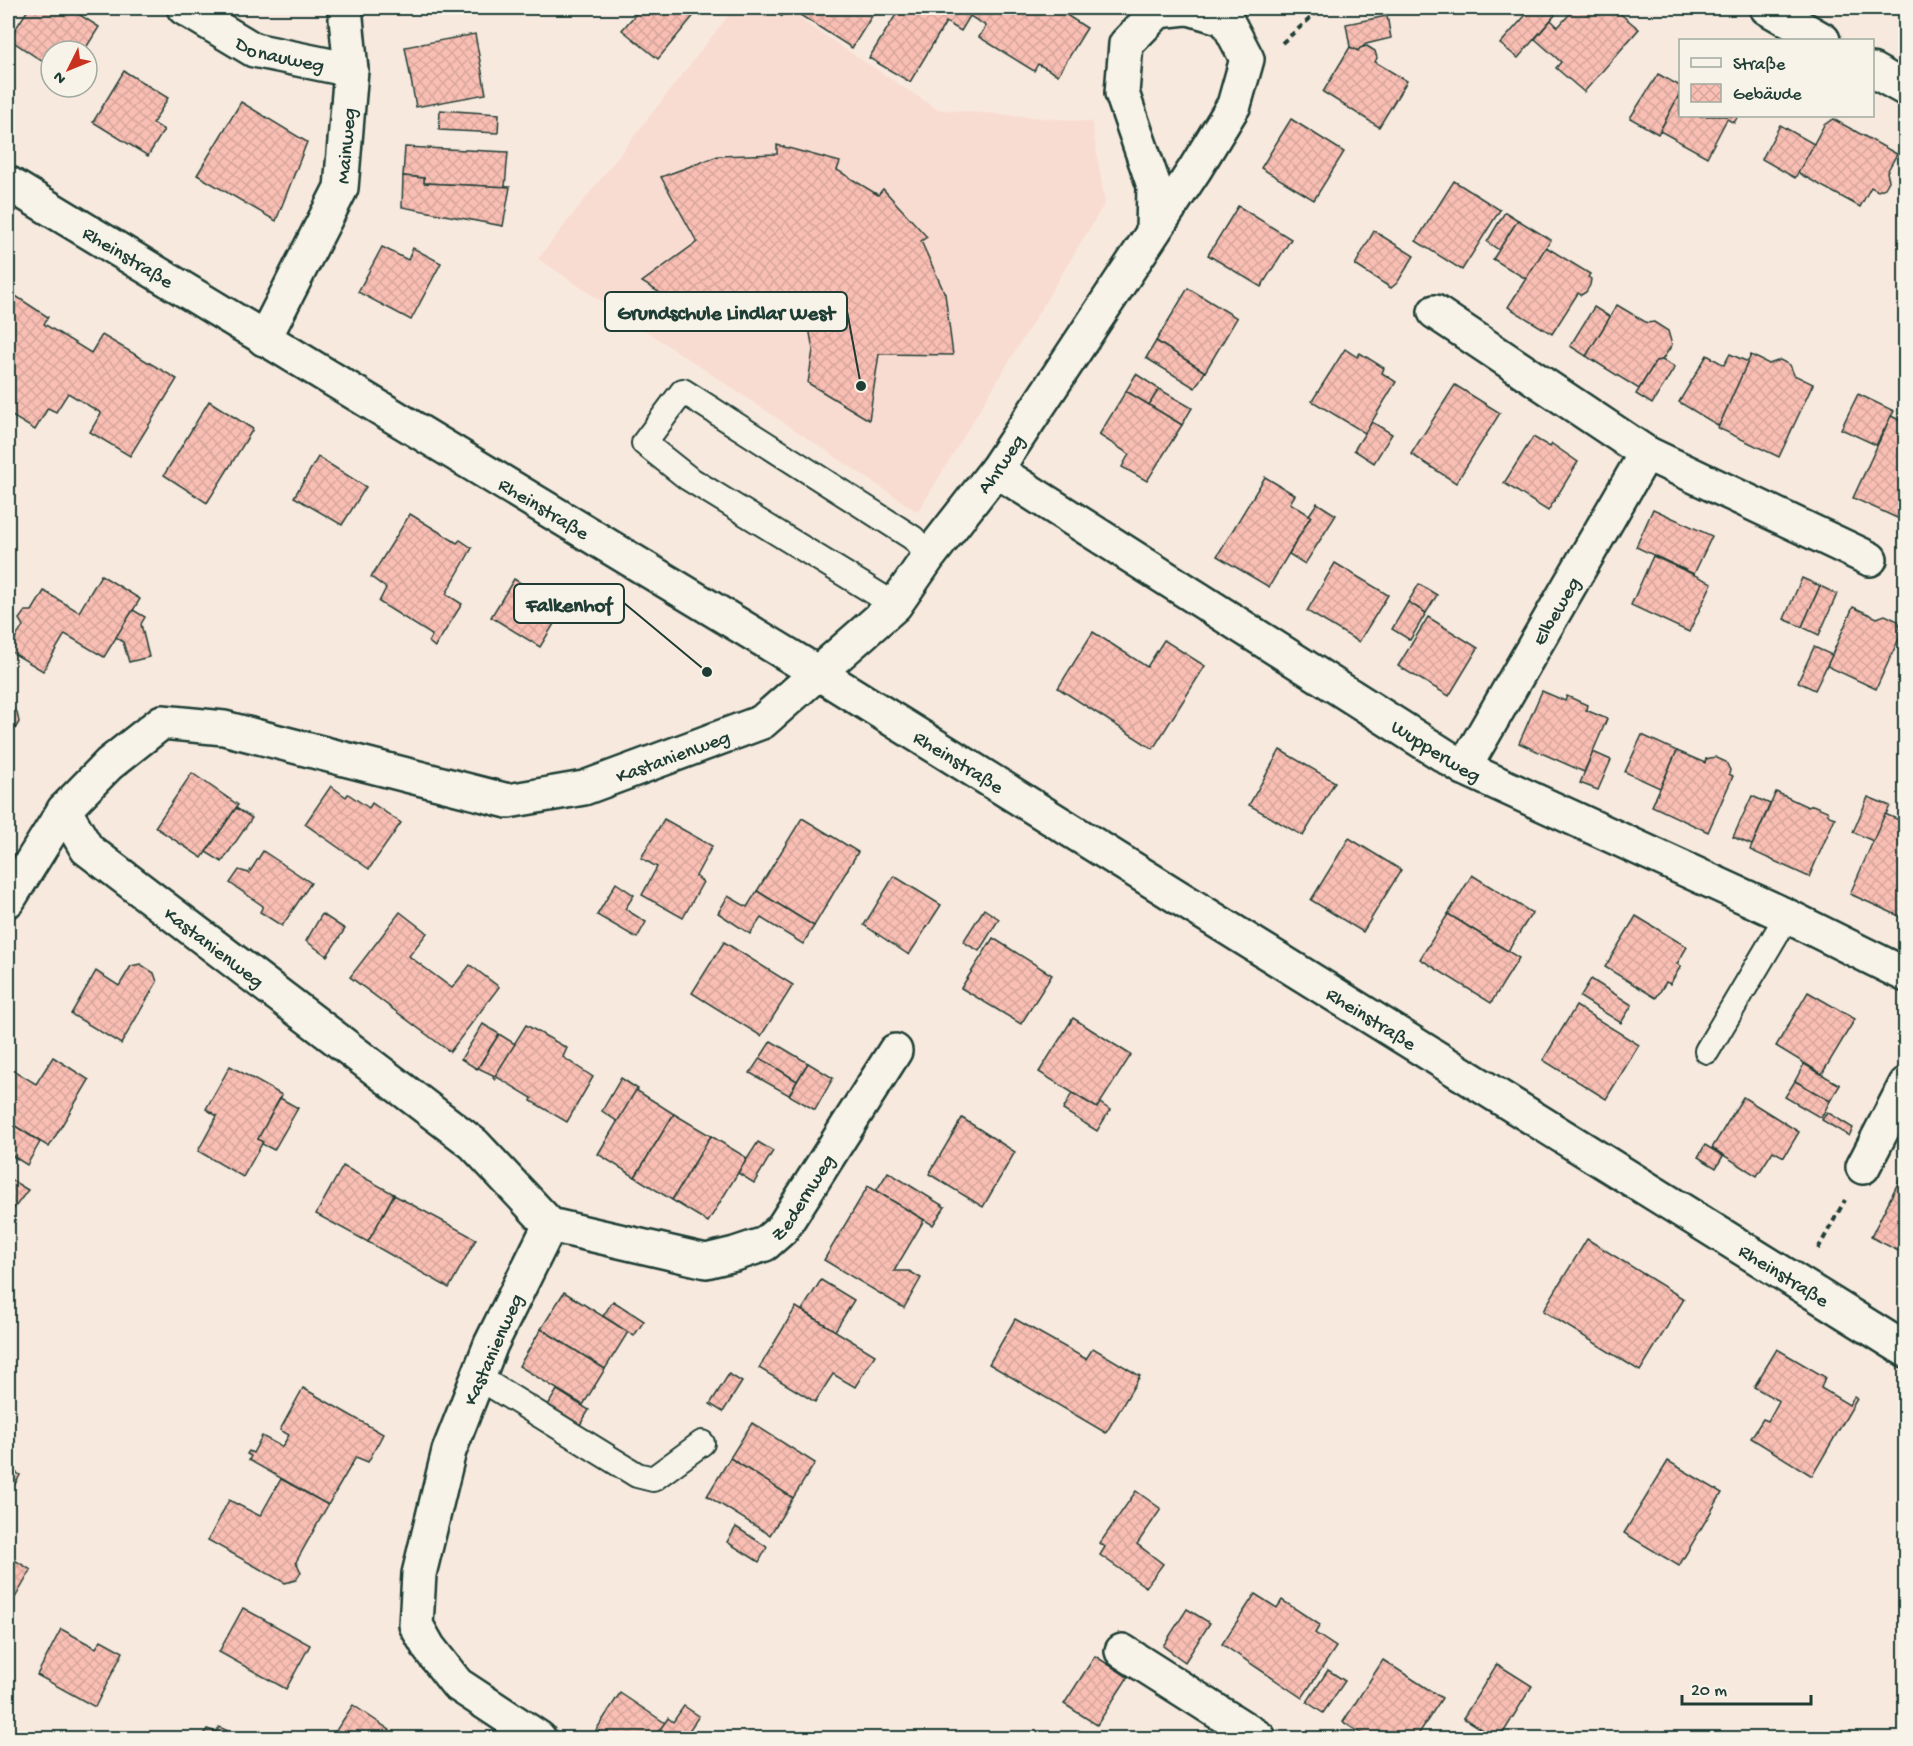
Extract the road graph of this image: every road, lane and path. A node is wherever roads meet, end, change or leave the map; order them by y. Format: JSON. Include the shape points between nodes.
{"nodes":[{"id":1,"x":184,"y":8,"type":"edge"},
{"id":2,"x":345,"y":8,"type":"edge"},
{"id":3,"x":772,"y":8,"type":"edge"},
{"id":4,"x":1187,"y":8,"type":"edge"},
{"id":5,"x":1322,"y":8,"type":"edge"},
{"id":6,"x":1767,"y":8,"type":"edge"},
{"id":7,"x":783,"y":16,"type":"dead end"},
{"id":8,"x":1821,"y":39,"type":"edge"},
{"id":9,"x":1246,"y":59,"type":"junction"},
{"id":10,"x":351,"y":70,"type":"junction"},
{"id":11,"x":1874,"y":71,"type":"edge"},
{"id":12,"x":1905,"y":90,"type":"edge"},
{"id":13,"x":8,"y":183,"type":"edge"},
{"id":14,"x":1153,"y":231,"type":"junction"},
{"id":15,"x":1435,"y":312,"type":"dead end"},
{"id":16,"x":264,"y":339,"type":"junction"},
{"id":17,"x":1646,"y":453,"type":"junction"},
{"id":18,"x":996,"y":470,"type":"junction"},
{"id":19,"x":929,"y":556,"type":"junction"},
{"id":20,"x":1870,"y":559,"type":"dead end"},
{"id":21,"x":895,"y":605,"type":"junction"},
{"id":22,"x":818,"y":673,"type":"junction"},
{"id":23,"x":1464,"y":768,"type":"junction"},
{"id":24,"x":64,"y":810,"type":"junction"},
{"id":25,"x":8,"y":900,"type":"edge"},
{"id":26,"x":1787,"y":916,"type":"junction"},
{"id":27,"x":1905,"y":975,"type":"edge"},
{"id":28,"x":896,"y":1051,"type":"dead end"},
{"id":29,"x":1707,"y":1051,"type":"dead end"},
{"id":30,"x":1905,"y":1084,"type":"edge"},
{"id":31,"x":1863,"y":1167,"type":"joint"},
{"id":32,"x":550,"y":1225,"type":"junction"},
{"id":33,"x":1799,"y":1284,"type":"junction"},
{"id":34,"x":1905,"y":1350,"type":"edge"},
{"id":35,"x":478,"y":1377,"type":"junction"},
{"id":36,"x":702,"y":1443,"type":"dead end"},
{"id":37,"x":1122,"y":1651,"type":"dead end"},
{"id":38,"x":539,"y":1738,"type":"edge"},
{"id":39,"x":1259,"y":1738,"type":"edge"}],
"edges":[{"from":1,"to":10,"type":"street","name":"Donauweg","via":[[254,50]]},
{"from":2,"to":10,"type":"street","name":"Mainweg"},
{"from":3,"to":7,"type":"path"},
{"from":4,"to":9,"type":"street","via":[[1226,19]]},
{"from":4,"to":14,"type":"street","via":[[1158,11],[1126,44],[1122,93],[1154,186]]},
{"from":5,"to":9,"type":"path","via":[[1276,48]]},
{"from":6,"to":8,"type":"street"},
{"from":9,"to":14,"type":"street","name":"Ahrweg","via":[[1234,105]]},
{"from":10,"to":16,"type":"street","name":"Mainweg","via":[[341,188]]},
{"from":11,"to":12,"type":"street"},
{"from":13,"to":16,"type":"street","name":"Rheinstraße"},
{"from":14,"to":18,"type":"street","name":"Ahrweg"},
{"from":15,"to":17,"type":"street"},
{"from":16,"to":22,"type":"street","name":"Rheinstraße"},
{"from":17,"to":20,"type":"street"},
{"from":17,"to":23,"type":"street","name":"Elbeweg"},
{"from":18,"to":19,"type":"street","name":"Ahrweg"},
{"from":18,"to":23,"type":"street","name":"Wupperweg"},
{"from":19,"to":21,"type":"street","name":"Ahrweg"},
{"from":19,"to":21,"type":"lane","via":[[913,538],[683,391],[644,443],[688,478]]},
{"from":21,"to":22,"type":"street","name":"Ahrweg"},
{"from":22,"to":24,"type":"street","name":"Kastanienweg","via":[[762,722],[584,788],[508,801],[224,728],[162,722],[109,764]]},
{"from":22,"to":33,"type":"street","name":"Rheinstraße"},
{"from":23,"to":26,"type":"street","name":"Wupperweg"},
{"from":24,"to":25,"type":"street"},
{"from":24,"to":32,"type":"street","name":"Kastanienweg","via":[[87,849],[474,1144]]},
{"from":26,"to":27,"type":"street","name":"Wupperweg"},
{"from":26,"to":29,"type":"lane"},
{"from":28,"to":32,"type":"street","name":"Zedernweg","via":[[782,1229],[765,1244],[706,1261]]},
{"from":30,"to":31,"type":"street"},
{"from":31,"to":33,"type":"path"},
{"from":32,"to":35,"type":"street","name":"Kastanienweg"},
{"from":33,"to":34,"type":"street","name":"Rheinstraße"},
{"from":35,"to":36,"type":"lane","via":[[637,1475],[653,1479]]},
{"from":35,"to":38,"type":"street","name":"Kastanienweg","via":[[449,1451],[418,1574],[416,1624],[429,1648],[458,1684]]},
{"from":37,"to":39,"type":"street"}]}
